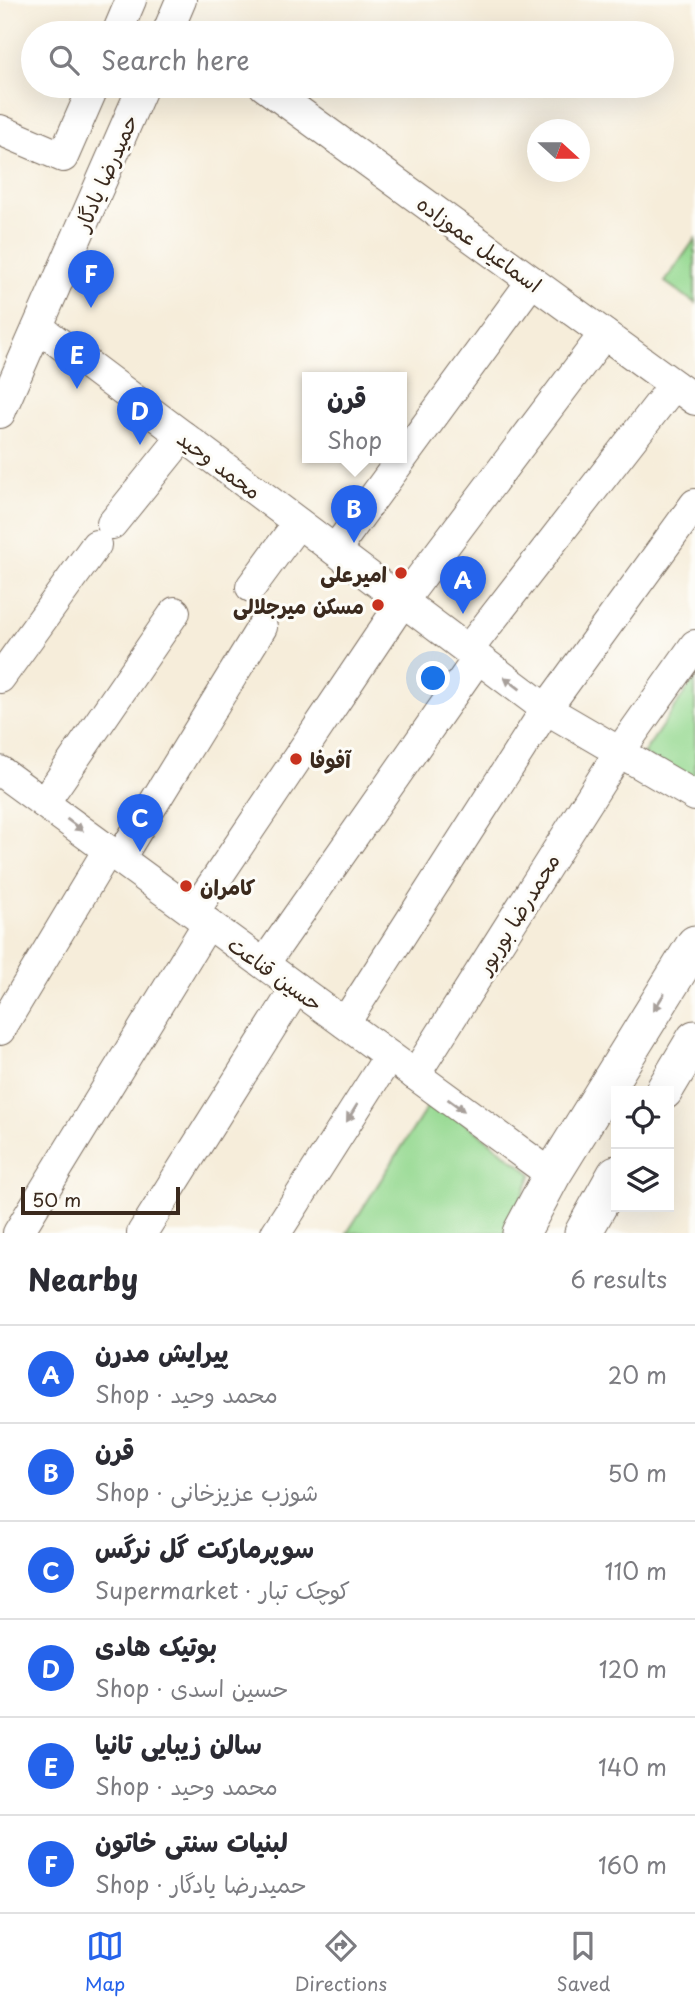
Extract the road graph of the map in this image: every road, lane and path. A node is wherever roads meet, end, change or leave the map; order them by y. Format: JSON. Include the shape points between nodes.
{"nodes":[{"id":1,"x":131,"y":0,"type":"edge"},
{"id":2,"x":122,"y":21,"type":"edge"},
{"id":3,"x":89,"y":98,"type":"edge"},
{"id":4,"x":138,"y":98,"type":"edge"},
{"id":5,"x":280,"y":98,"type":"edge"},
{"id":6,"x":0,"y":130,"type":"edge"},
{"id":7,"x":532,"y":281,"type":"junction"},
{"id":8,"x":38,"y":327,"type":"junction"},
{"id":9,"x":604,"y":334,"type":"junction"},
{"id":10,"x":685,"y":393,"type":"edge"},
{"id":11,"x":0,"y":413,"type":"edge"},
{"id":12,"x":183,"y":436,"type":"junction"},
{"id":13,"x":407,"y":452,"type":"edge"},
{"id":14,"x":399,"y":463,"type":"edge"},
{"id":15,"x":695,"y":504,"type":"edge"},
{"id":16,"x":299,"y":523,"type":"junction"},
{"id":17,"x":335,"y":550,"type":"junction"},
{"id":18,"x":251,"y":587,"type":"dead end"},
{"id":19,"x":403,"y":601,"type":"junction"},
{"id":20,"x":175,"y":612,"type":"dead end"},
{"id":21,"x":262,"y":627,"type":"dead end"},
{"id":22,"x":695,"y":645,"type":"edge"},
{"id":23,"x":473,"y":654,"type":"junction"},
{"id":24,"x":0,"y":678,"type":"edge"},
{"id":25,"x":546,"y":709,"type":"junction"},
{"id":26,"x":620,"y":751,"type":"junction"},
{"id":27,"x":4,"y":782,"type":"edge"},
{"id":28,"x":695,"y":796,"type":"edge"},
{"id":29,"x":44,"y":803,"type":"junction"},
{"id":30,"x":114,"y":854,"type":"junction"},
{"id":31,"x":201,"y":918,"type":"junction"},
{"id":32,"x":695,"y":944,"type":"edge"},
{"id":33,"x":264,"y":964,"type":"junction"},
{"id":34,"x":296,"y":988,"type":"junction"},
{"id":35,"x":345,"y":1023,"type":"junction"},
{"id":36,"x":0,"y":1030,"type":"edge"},
{"id":37,"x":695,"y":1039,"type":"edge"},
{"id":38,"x":389,"y":1056,"type":"junction"},
{"id":39,"x":415,"y":1075,"type":"junction"},
{"id":40,"x":667,"y":1086,"type":"edge"},
{"id":41,"x":552,"y":1175,"type":"junction"},
{"id":42,"x":611,"y":1183,"type":"edge"},
{"id":43,"x":18,"y":1233,"type":"edge"},
{"id":44,"x":142,"y":1233,"type":"edge"},
{"id":45,"x":276,"y":1233,"type":"edge"},
{"id":46,"x":521,"y":1233,"type":"edge"},
{"id":47,"x":583,"y":1233,"type":"edge"}],
"edges":[{"from":1,"to":2,"type":"street"},
{"from":3,"to":6,"type":"street","via":[[63,158]]},
{"from":4,"to":8,"type":"street","name":"حمیدرضا یادگار"},
{"from":5,"to":7,"type":"street","name":"اسماعیل عموزاده"},
{"from":7,"to":9,"type":"street","name":"اسماعیل عموزاده"},
{"from":7,"to":13,"type":"street"},
{"from":8,"to":11,"type":"street","name":"حمیدرضا یادگار"},
{"from":8,"to":12,"type":"street","name":"محمد وحید"},
{"from":9,"to":10,"type":"street","name":"اسماعیل عموزاده"},
{"from":9,"to":19,"type":"street"},
{"from":10,"to":23,"type":"street"},
{"from":12,"to":16,"type":"street","name":"محمد وحید"},
{"from":12,"to":24,"type":"street"},
{"from":14,"to":17,"type":"street"},
{"from":15,"to":25,"type":"street"},
{"from":16,"to":17,"type":"street","name":"محمد وحید"},
{"from":16,"to":18,"type":"street"},
{"from":17,"to":19,"type":"street","name":"محمد وحید"},
{"from":19,"to":23,"type":"street","name":"محمد وحید"},
{"from":19,"to":31,"type":"street"},
{"from":20,"to":29,"type":"street"},
{"from":21,"to":30,"type":"street"},
{"from":22,"to":26,"type":"street","name":"محمدرضا بوربور"},
{"from":25,"to":23,"type":"street","name":"محمد وحید","one_way":true},
{"from":23,"to":33,"type":"street"},
{"from":25,"to":26,"type":"street","name":"محمد وحید"},
{"from":25,"to":35,"type":"street"},
{"from":26,"to":28,"type":"street","name":"محمد وحید"},
{"from":26,"to":39,"type":"street","name":"محمدرضا بوربور"},
{"from":27,"to":29,"type":"street","name":"حسین قناعت"},
{"from":29,"to":30,"type":"street","name":"حسین قناعت","one_way":true},
{"from":30,"to":31,"type":"street","name":"حسین قناعت"},
{"from":30,"to":36,"type":"street"},
{"from":31,"to":33,"type":"street","name":"حسین قناعت"},
{"from":31,"to":43,"type":"street"},
{"from":32,"to":41,"type":"main road","one_way":true},
{"from":33,"to":34,"type":"street","name":"حسین قناعت"},
{"from":34,"to":35,"type":"street","name":"حسین قناعت"},
{"from":34,"to":44,"type":"street"},
{"from":35,"to":38,"type":"street","name":"حسین قناعت"},
{"from":37,"to":40,"type":"main road"},
{"from":38,"to":39,"type":"street","name":"حسین قناعت"},
{"from":38,"to":45,"type":"street","one_way":true},
{"from":39,"to":41,"type":"street","name":"حسین قناعت","one_way":true},
{"from":41,"to":46,"type":"main road"},
{"from":42,"to":47,"type":"main road"}]}
